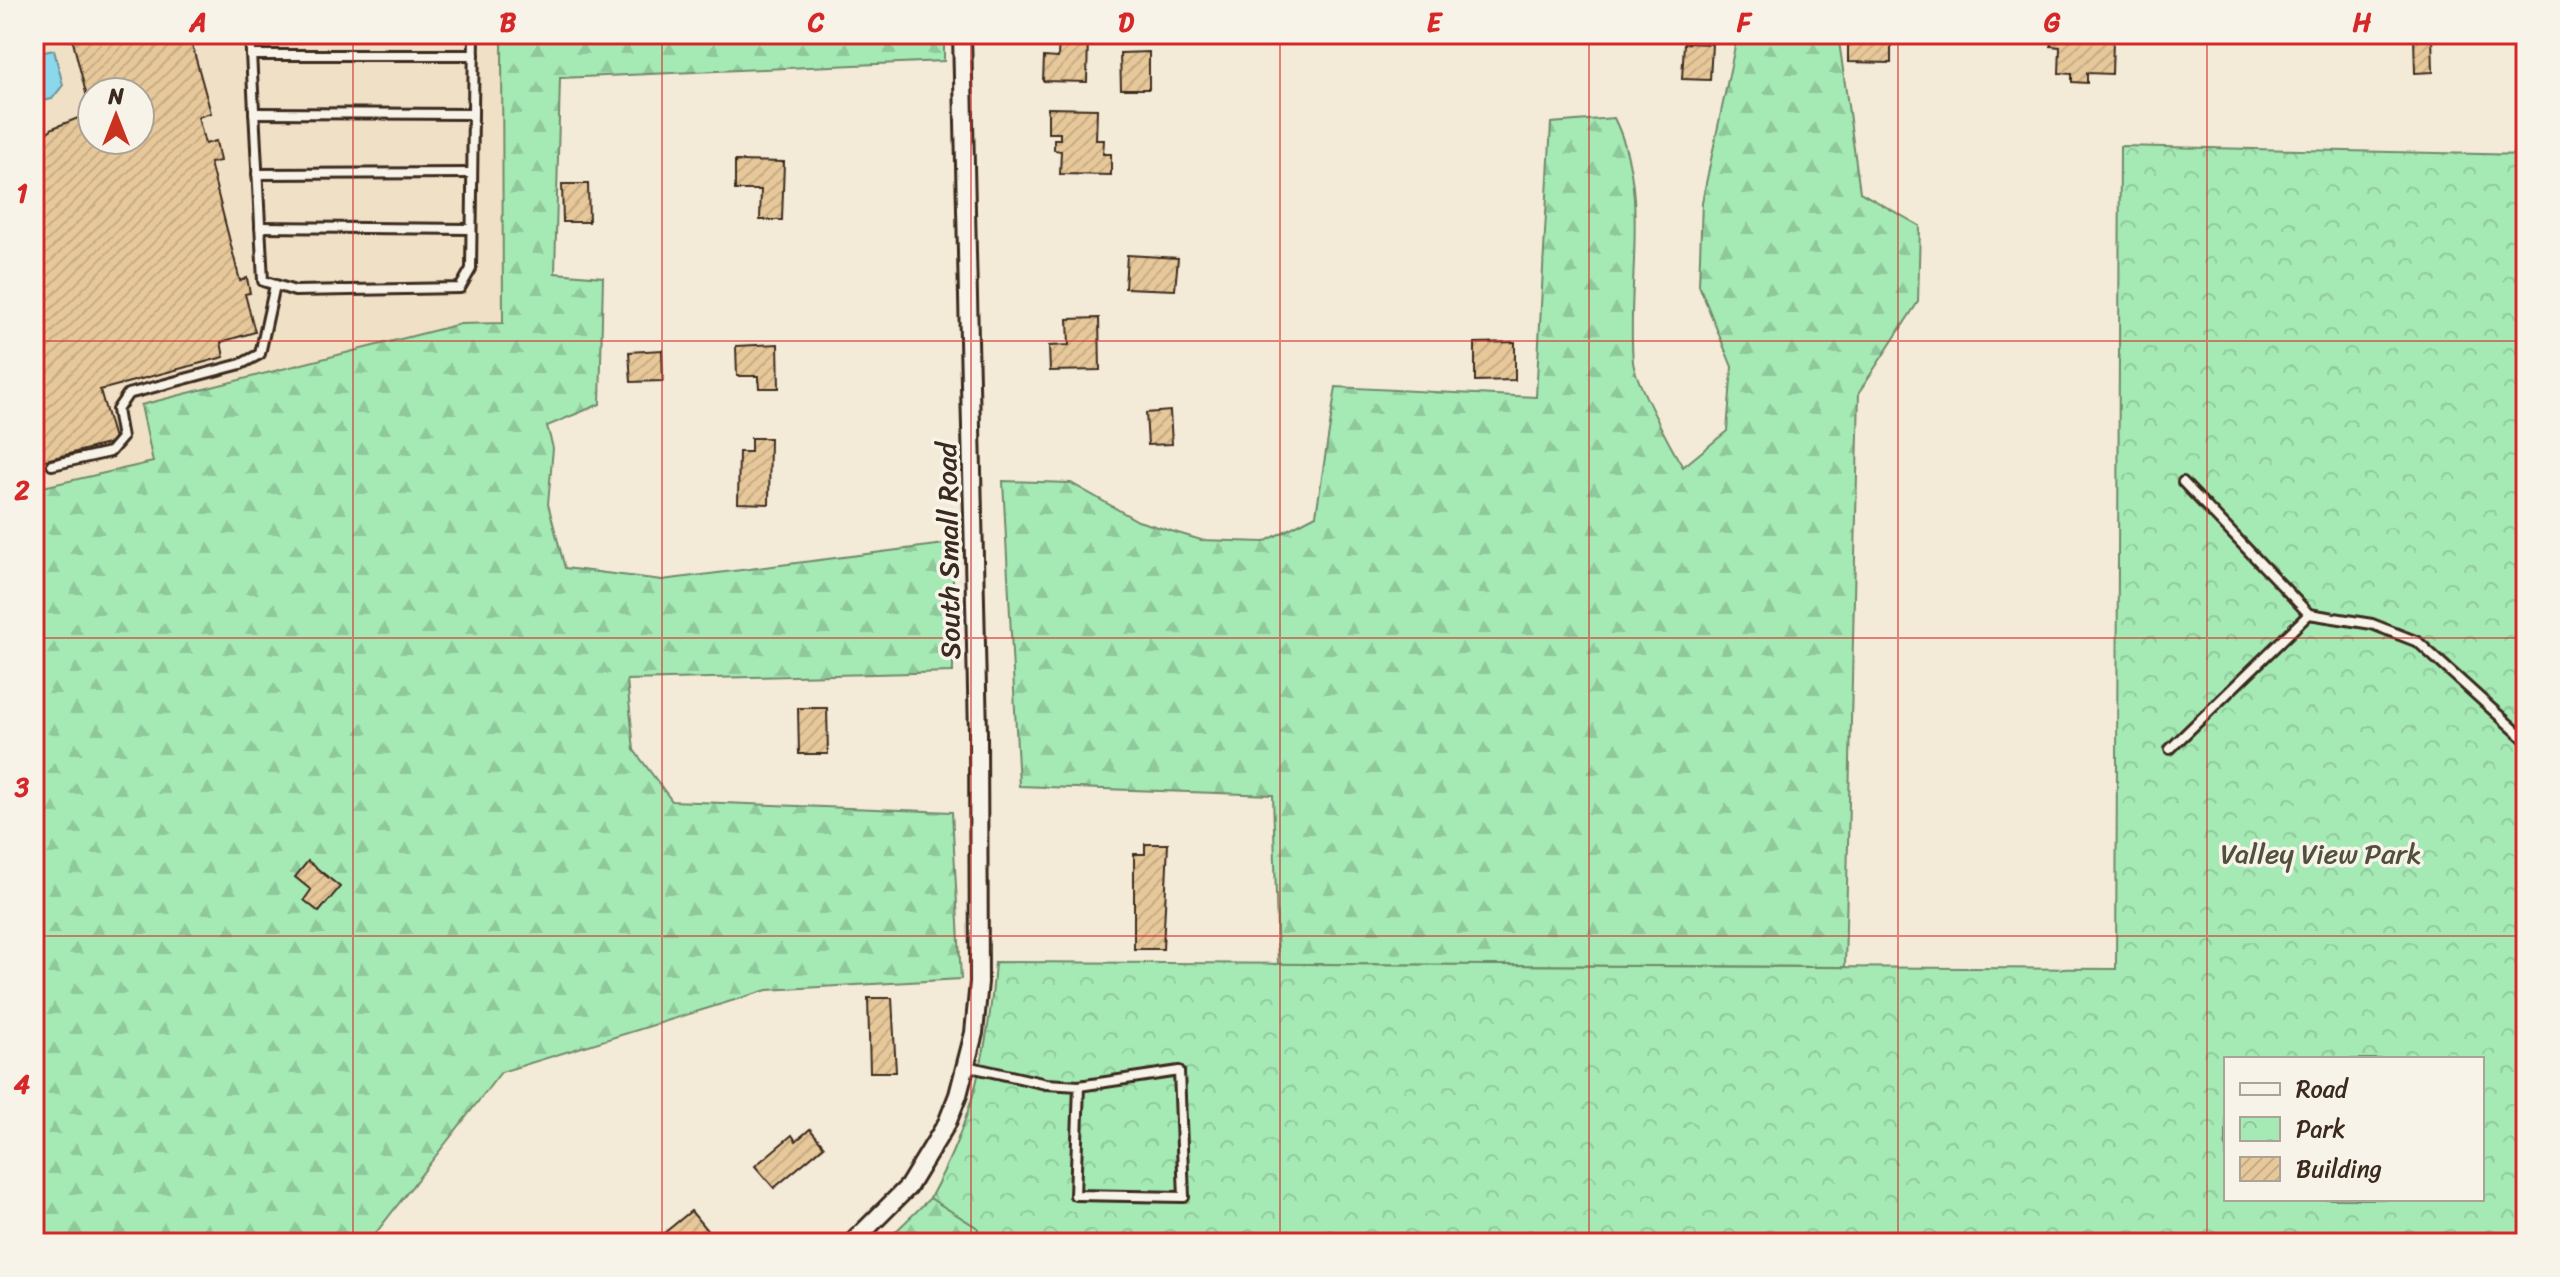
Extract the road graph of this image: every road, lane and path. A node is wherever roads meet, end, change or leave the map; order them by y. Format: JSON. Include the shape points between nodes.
{"nodes":[{"id":1,"x":250,"y":34,"type":"edge"},
{"id":2,"x":474,"y":34,"type":"edge"},
{"id":3,"x":962,"y":34,"type":"edge"},
{"id":4,"x":251,"y":55,"type":"junction"},
{"id":5,"x":474,"y":55,"type":"junction"},
{"id":6,"x":254,"y":113,"type":"junction"},
{"id":7,"x":473,"y":114,"type":"junction"},
{"id":8,"x":472,"y":173,"type":"junction"},
{"id":9,"x":257,"y":174,"type":"junction"},
{"id":10,"x":260,"y":227,"type":"junction"},
{"id":11,"x":471,"y":229,"type":"junction"},
{"id":12,"x":275,"y":285,"type":"junction"},
{"id":13,"x":52,"y":465,"type":"dead end"},
{"id":14,"x":2183,"y":482,"type":"dead end"},
{"id":15,"x":2309,"y":614,"type":"junction"},
{"id":16,"x":2526,"y":740,"type":"edge"},
{"id":17,"x":2170,"y":749,"type":"dead end"},
{"id":18,"x":966,"y":1066,"type":"junction"},
{"id":19,"x":1079,"y":1086,"type":"junction"},
{"id":20,"x":852,"y":1243,"type":"edge"}],
"edges":[{"from":1,"to":4,"type":"lane"},
{"from":2,"to":5,"type":"lane"},
{"from":3,"to":18,"type":"street","name":"South Small Road","via":[[979,776],[979,982]]},
{"from":4,"to":5,"type":"lane"},
{"from":4,"to":6,"type":"lane"},
{"from":5,"to":7,"type":"lane"},
{"from":6,"to":7,"type":"lane"},
{"from":6,"to":9,"type":"lane"},
{"from":7,"to":8,"type":"lane"},
{"from":8,"to":9,"type":"lane"},
{"from":8,"to":11,"type":"lane"},
{"from":9,"to":10,"type":"lane"},
{"from":10,"to":11,"type":"lane"},
{"from":10,"to":12,"type":"lane","via":[[263,281]]},
{"from":11,"to":12,"type":"lane","via":[[471,269],[460,288],[295,291]]},
{"from":12,"to":13,"type":"lane","via":[[260,354],[241,364],[128,394],[117,410],[122,438],[110,452]]},
{"from":14,"to":15,"type":"lane"},
{"from":15,"to":16,"type":"lane","via":[[2372,624],[2418,642]]},
{"from":15,"to":17,"type":"lane"},
{"from":18,"to":19,"type":"lane"},
{"from":18,"to":20,"type":"street","name":"South Small Road","via":[[933,1150],[908,1187]]},
{"from":19,"to":19,"type":"lane","via":[[1179,1071],[1184,1197],[1075,1195]]}]}
